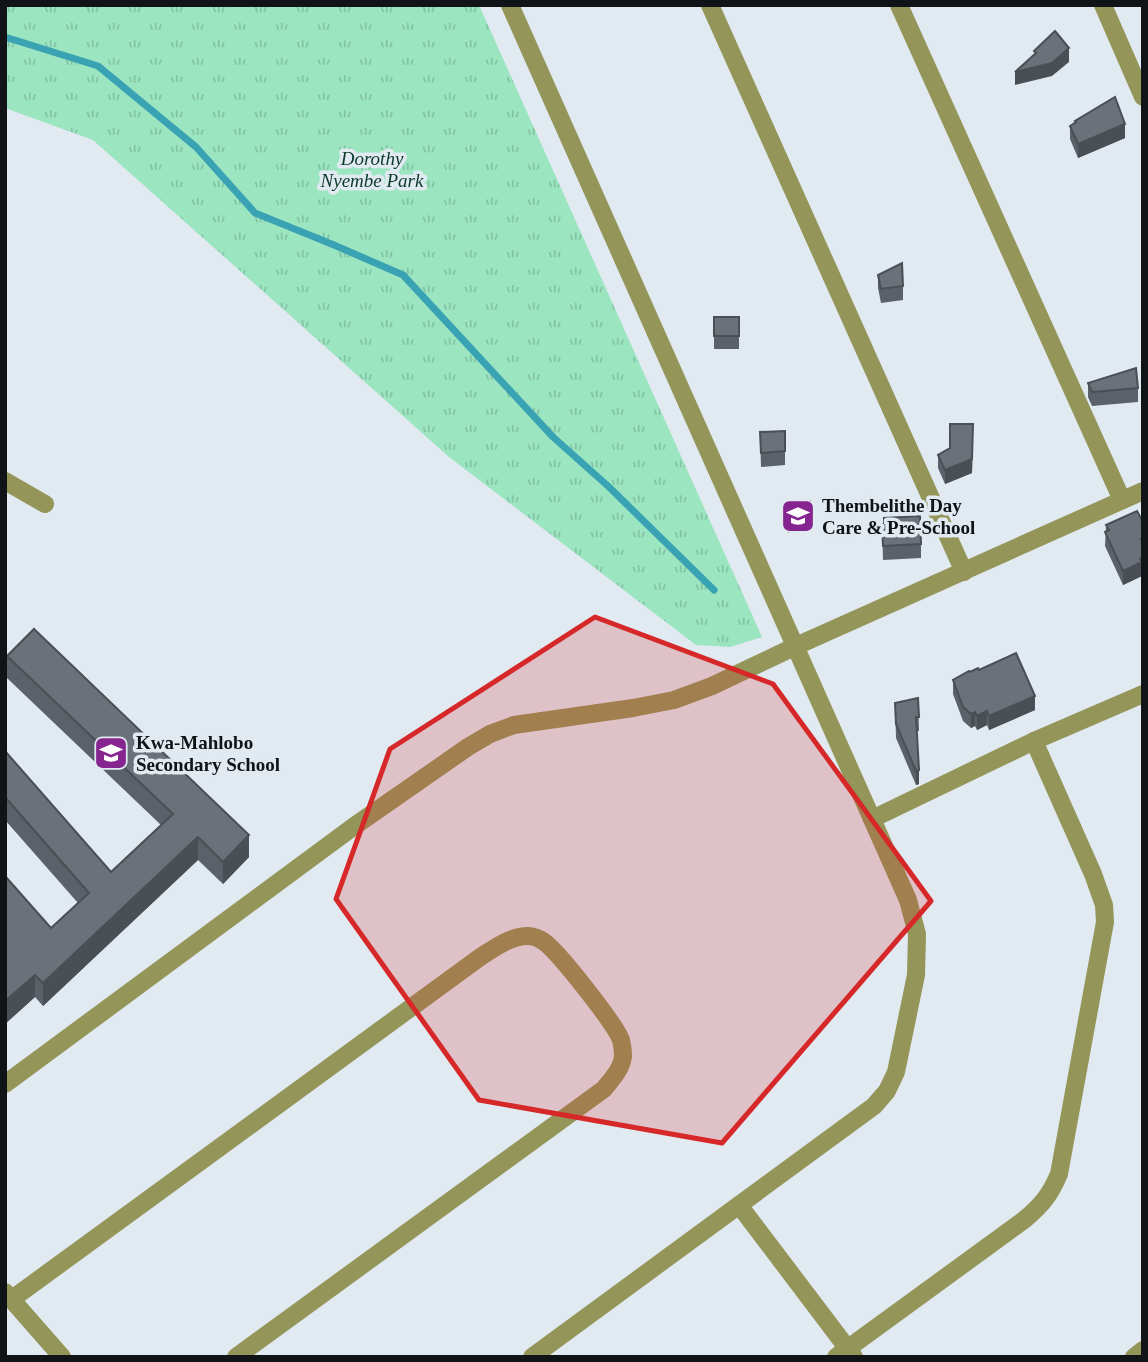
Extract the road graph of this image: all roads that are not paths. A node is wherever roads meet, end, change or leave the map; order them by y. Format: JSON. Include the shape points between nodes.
{"nodes":[{"id":1,"x":510,"y":5,"type":"edge"},
{"id":2,"x":710,"y":5,"type":"edge"},
{"id":3,"x":899,"y":5,"type":"edge"},
{"id":4,"x":1103,"y":5,"type":"edge"},
{"id":5,"x":1143,"y":96,"type":"edge"},
{"id":6,"x":5,"y":481,"type":"edge"},
{"id":7,"x":1143,"y":491,"type":"edge"},
{"id":8,"x":1122,"y":500,"type":"junction"},
{"id":9,"x":45,"y":504,"type":"dead end"},
{"id":10,"x":964,"y":572,"type":"junction"},
{"id":11,"x":796,"y":646,"type":"junction"},
{"id":12,"x":1143,"y":694,"type":"edge"},
{"id":13,"x":1034,"y":741,"type":"junction"},
{"id":14,"x":872,"y":819,"type":"junction"},
{"id":15,"x":5,"y":1083,"type":"edge"},
{"id":16,"x":739,"y":1205,"type":"junction"},
{"id":17,"x":9,"y":1295,"type":"edge"},
{"id":18,"x":1143,"y":1350,"type":"edge"},
{"id":19,"x":846,"y":1354,"type":"edge"},
{"id":20,"x":62,"y":1357,"type":"edge"},
{"id":21,"x":236,"y":1357,"type":"edge"},
{"id":22,"x":532,"y":1357,"type":"edge"},
{"id":23,"x":1134,"y":1357,"type":"edge"}],
"edges":[{"from":1,"to":11,"type":"street"},
{"from":2,"to":10,"type":"street"},
{"from":3,"to":8,"type":"street"},
{"from":4,"to":5,"type":"street"},
{"from":6,"to":9,"type":"street"},
{"from":7,"to":8,"type":"street"},
{"from":8,"to":10,"type":"street"},
{"from":10,"to":11,"type":"street"},
{"from":11,"to":14,"type":"street"},
{"from":11,"to":15,"type":"street","via":[[674,700],[514,725],[490,734],[353,827]]},
{"from":12,"to":13,"type":"street"},
{"from":13,"to":14,"type":"street"},
{"from":13,"to":19,"type":"street","via":[[1093,874],[1105,922],[1059,1174],[1051,1194],[1024,1220]]},
{"from":14,"to":16,"type":"street","via":[[908,900],[917,934],[916,975],[896,1072],[874,1106]]},
{"from":16,"to":19,"type":"street"},
{"from":16,"to":22,"type":"street"},
{"from":17,"to":20,"type":"street"},
{"from":17,"to":21,"type":"street","via":[[479,958],[514,939],[529,936],[541,940],[556,953],[621,1040],[623,1058],[616,1074],[604,1089]]},
{"from":18,"to":23,"type":"street"}]}
